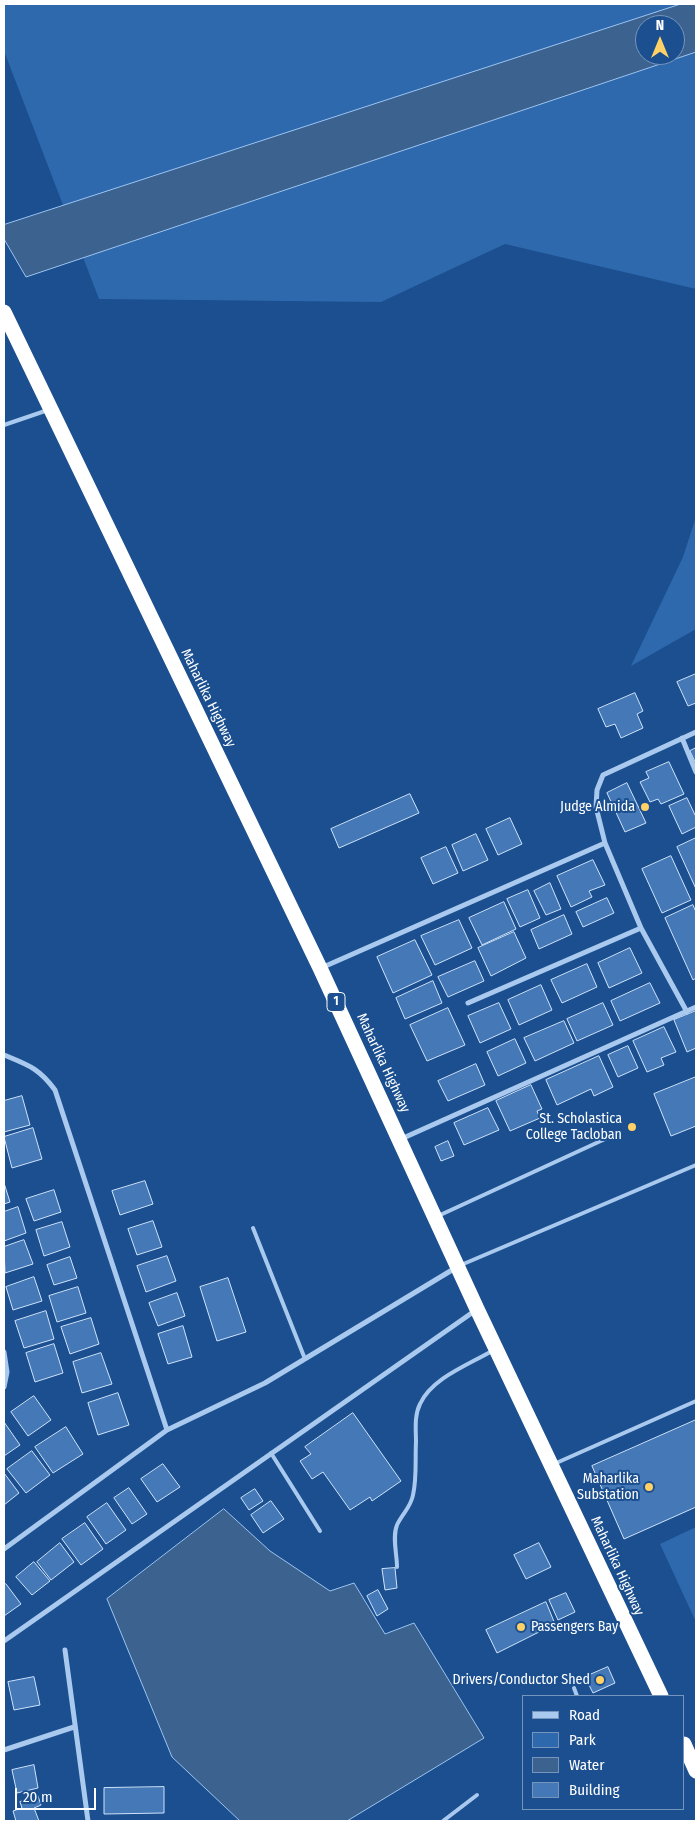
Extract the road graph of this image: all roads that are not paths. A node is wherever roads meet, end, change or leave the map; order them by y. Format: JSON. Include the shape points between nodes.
{"nodes":[{"id":1,"x":4,"y":312,"type":"edge"},
{"id":2,"x":50,"y":409,"type":"junction"},
{"id":3,"x":4,"y":425,"type":"edge"},
{"id":4,"x":696,"y":732,"type":"edge"},
{"id":5,"x":682,"y":738,"type":"junction"},
{"id":6,"x":696,"y":772,"type":"edge"},
{"id":7,"x":605,"y":843,"type":"junction"},
{"id":8,"x":641,"y":928,"type":"junction"},
{"id":9,"x":320,"y":968,"type":"junction"},
{"id":10,"x":468,"y":1002,"type":"dead end"},
{"id":11,"x":696,"y":1007,"type":"edge"},
{"id":12,"x":687,"y":1012,"type":"junction"},
{"id":13,"x":4,"y":1055,"type":"edge"},
{"id":14,"x":605,"y":1139,"type":"dead end"},
{"id":15,"x":400,"y":1140,"type":"junction"},
{"id":16,"x":696,"y":1165,"type":"edge"},
{"id":17,"x":436,"y":1216,"type":"junction"},
{"id":18,"x":253,"y":1228,"type":"dead end"},
{"id":19,"x":459,"y":1266,"type":"junction"},
{"id":20,"x":477,"y":1309,"type":"junction"},
{"id":21,"x":496,"y":1349,"type":"junction"},
{"id":22,"x":4,"y":1352,"type":"edge"},
{"id":23,"x":305,"y":1358,"type":"junction"},
{"id":24,"x":4,"y":1386,"type":"edge"},
{"id":25,"x":696,"y":1401,"type":"edge"},
{"id":26,"x":167,"y":1430,"type":"junction"},
{"id":27,"x":270,"y":1453,"type":"junction"},
{"id":28,"x":552,"y":1465,"type":"junction"},
{"id":29,"x":320,"y":1531,"type":"dead end"},
{"id":30,"x":4,"y":1548,"type":"edge"},
{"id":31,"x":398,"y":1567,"type":"dead end"},
{"id":32,"x":4,"y":1641,"type":"edge"},
{"id":33,"x":65,"y":1650,"type":"dead end"},
{"id":34,"x":574,"y":1688,"type":"dead end"},
{"id":35,"x":577,"y":1695,"type":"edge"},
{"id":36,"x":661,"y":1695,"type":"edge"},
{"id":37,"x":74,"y":1727,"type":"junction"},
{"id":38,"x":685,"y":1746,"type":"edge"},
{"id":39,"x":4,"y":1750,"type":"edge"},
{"id":40,"x":696,"y":1771,"type":"edge"},
{"id":41,"x":477,"y":1794,"type":"dead end"},
{"id":42,"x":88,"y":1821,"type":"edge"},
{"id":43,"x":443,"y":1821,"type":"edge"}],
"edges":[{"from":1,"to":2,"type":"highway","name":"Maharlika Highway","number":"1"},
{"from":2,"to":3,"type":"lane"},
{"from":2,"to":9,"type":"highway","name":"Maharlika Highway","number":"1"},
{"from":4,"to":5,"type":"street"},
{"from":5,"to":6,"type":"street"},
{"from":5,"to":7,"type":"street","via":[[603,775],[597,790],[596,807]]},
{"from":7,"to":8,"type":"street"},
{"from":7,"to":9,"type":"street"},
{"from":8,"to":10,"type":"street"},
{"from":8,"to":12,"type":"street"},
{"from":9,"to":15,"type":"highway","name":"Maharlika Highway","number":"1"},
{"from":11,"to":12,"type":"street"},
{"from":12,"to":15,"type":"street"},
{"from":13,"to":26,"type":"street","via":[[45,1076],[55,1090]]},
{"from":14,"to":17,"type":"lane"},
{"from":15,"to":17,"type":"highway","name":"Maharlika Highway","number":"1"},
{"from":16,"to":19,"type":"lane"},
{"from":17,"to":19,"type":"highway","name":"Maharlika Highway","number":"1"},
{"from":18,"to":23,"type":"lane"},
{"from":19,"to":20,"type":"highway","name":"Maharlika Highway","number":"1"},
{"from":19,"to":23,"type":"street"},
{"from":20,"to":21,"type":"highway","name":"Maharlika Highway","number":"1"},
{"from":20,"to":27,"type":"street"},
{"from":21,"to":28,"type":"highway","name":"Maharlika Highway","number":"1"},
{"from":21,"to":31,"type":"lane","via":[[430,1389],[419,1405],[414,1495],[395,1533]]},
{"from":22,"to":24,"type":"street","via":[[7,1372]]},
{"from":23,"to":26,"type":"street","via":[[265,1383]]},
{"from":25,"to":28,"type":"lane"},
{"from":26,"to":30,"type":"street"},
{"from":27,"to":29,"type":"lane"},
{"from":27,"to":32,"type":"street"},
{"from":28,"to":36,"type":"highway","name":"Maharlika Highway","number":"1"},
{"from":33,"to":37,"type":"street"},
{"from":34,"to":35,"type":"lane"},
{"from":37,"to":39,"type":"street"},
{"from":37,"to":42,"type":"street"},
{"from":38,"to":40,"type":"highway"},
{"from":41,"to":43,"type":"lane"}]}
